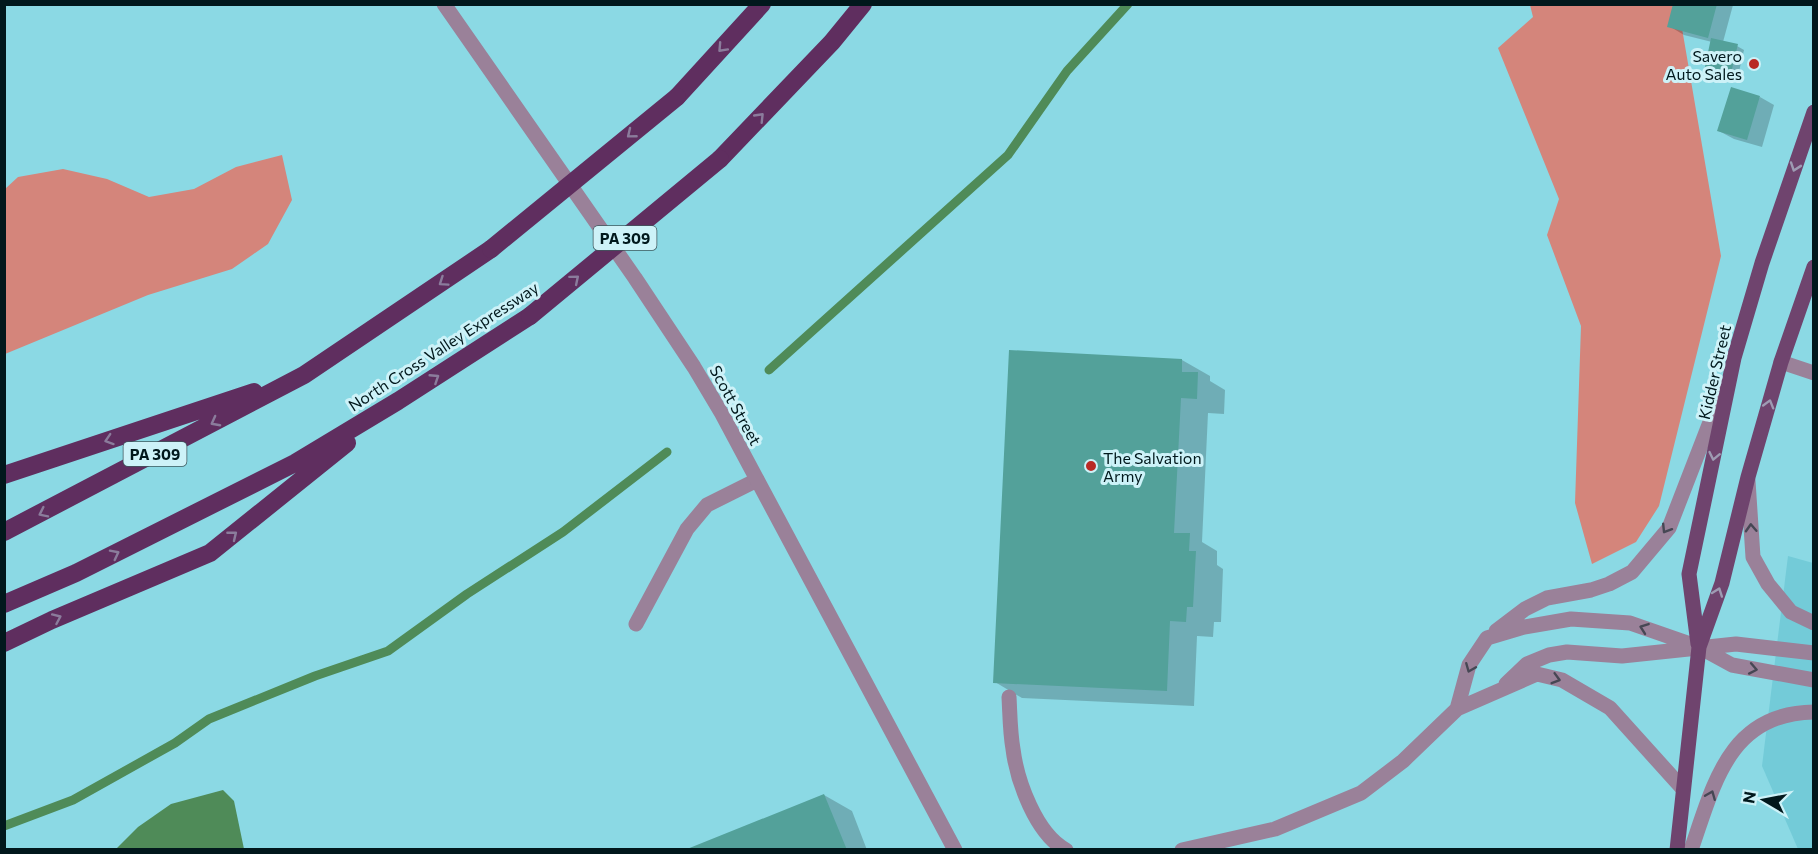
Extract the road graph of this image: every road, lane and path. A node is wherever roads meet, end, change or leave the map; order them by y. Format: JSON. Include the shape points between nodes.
{"nodes":[{"id":1,"x":444,"y":4,"type":"edge"},
{"id":2,"x":762,"y":4,"type":"edge"},
{"id":3,"x":863,"y":4,"type":"edge"},
{"id":4,"x":1814,"y":112,"type":"edge"},
{"id":5,"x":1814,"y":267,"type":"edge"},
{"id":6,"x":1734,"y":358,"type":"junction"},
{"id":7,"x":1780,"y":362,"type":"junction"},
{"id":8,"x":1814,"y":373,"type":"edge"},
{"id":9,"x":304,"y":375,"type":"junction"},
{"id":10,"x":398,"y":401,"type":"junction"},
{"id":11,"x":4,"y":475,"type":"edge"},
{"id":12,"x":1748,"y":477,"type":"junction"},
{"id":13,"x":757,"y":480,"type":"junction"},
{"id":14,"x":4,"y":532,"type":"edge"},
{"id":15,"x":4,"y":604,"type":"edge"},
{"id":16,"x":1814,"y":623,"type":"edge"},
{"id":17,"x":636,"y":624,"type":"dead end"},
{"id":18,"x":1487,"y":638,"type":"junction"},
{"id":19,"x":4,"y":643,"type":"edge"},
{"id":20,"x":1699,"y":647,"type":"junction"},
{"id":21,"x":1814,"y":653,"type":"edge"},
{"id":22,"x":1814,"y":680,"type":"edge"},
{"id":23,"x":1501,"y":688,"type":"junction"},
{"id":24,"x":1009,"y":698,"type":"dead end"},
{"id":25,"x":1457,"y":709,"type":"junction"},
{"id":26,"x":1814,"y":712,"type":"edge"},
{"id":27,"x":1683,"y":789,"type":"junction"},
{"id":28,"x":955,"y":849,"type":"edge"},
{"id":29,"x":1066,"y":849,"type":"edge"},
{"id":30,"x":1182,"y":849,"type":"edge"},
{"id":31,"x":1677,"y":849,"type":"edge"},
{"id":32,"x":1691,"y":849,"type":"edge"}],
"edges":[{"from":1,"to":13,"type":"street","name":"Scott Street","via":[[694,367]]},
{"from":2,"to":9,"type":"highway","number":"PA 309","one_way":true,"bridge":true,"via":[[677,97],[491,249]]},
{"from":10,"to":3,"type":"highway","name":"North Cross Valley Expressway","number":"PA 309","one_way":true,"bridge":true,"via":[[530,316],[720,159]]},
{"from":4,"to":6,"type":"main road","name":"Kidder Street","one_way":true,"via":[[1761,263]]},
{"from":5,"to":7,"type":"main road","name":"Kidder Street"},
{"from":6,"to":18,"type":"street","one_way":true,"via":[[1669,528],[1632,572],[1591,590],[1547,598],[1525,609]]},
{"from":6,"to":20,"type":"main road","name":"Kidder Street","one_way":true,"via":[[1689,574]]},
{"from":7,"to":8,"type":"street"},
{"from":12,"to":7,"type":"main road","name":"Kidder Street","one_way":true},
{"from":9,"to":11,"type":"highway","one_way":true},
{"from":9,"to":14,"type":"highway","number":"PA 309","one_way":true},
{"from":15,"to":10,"type":"highway","name":"North Cross Valley Expressway","number":"PA 309","one_way":true,"via":[[76,573],[295,463]]},
{"from":19,"to":10,"type":"highway","one_way":true,"via":[[210,553]]},
{"from":16,"to":12,"type":"street","one_way":true,"via":[[1791,612],[1768,584],[1753,557]]},
{"from":20,"to":12,"type":"main road","name":"Kidder Street","one_way":true,"via":[[1722,583]]},
{"from":13,"to":17,"type":"street","via":[[707,505],[687,529]]},
{"from":13,"to":28,"type":"street","name":"Scott Street"},
{"from":20,"to":18,"type":"street","one_way":true,"via":[[1630,623],[1594,619],[1546,622]]},
{"from":18,"to":25,"type":"street","one_way":true,"via":[[1469,665]]},
{"from":20,"to":21,"type":"street","via":[[1736,644]]},
{"from":20,"to":22,"type":"street","one_way":true,"via":[[1732,665]]},
{"from":20,"to":23,"type":"street","via":[[1622,656],[1567,652],[1548,655],[1527,664]]},
{"from":20,"to":27,"type":"main road","name":"Kidder Street"},
{"from":23,"to":25,"type":"street"},
{"from":23,"to":27,"type":"street","one_way":true,"via":[[1537,674],[1562,680],[1610,708]]},
{"from":24,"to":29,"type":"street","via":[[1020,782],[1043,830]]},
{"from":25,"to":30,"type":"street","via":[[1403,762],[1361,793],[1275,829]]},
{"from":32,"to":26,"type":"street","one_way":true,"via":[[1726,760],[1740,741],[1763,723],[1793,713]]},
{"from":27,"to":31,"type":"main road","name":"Kidder Street"}]}
